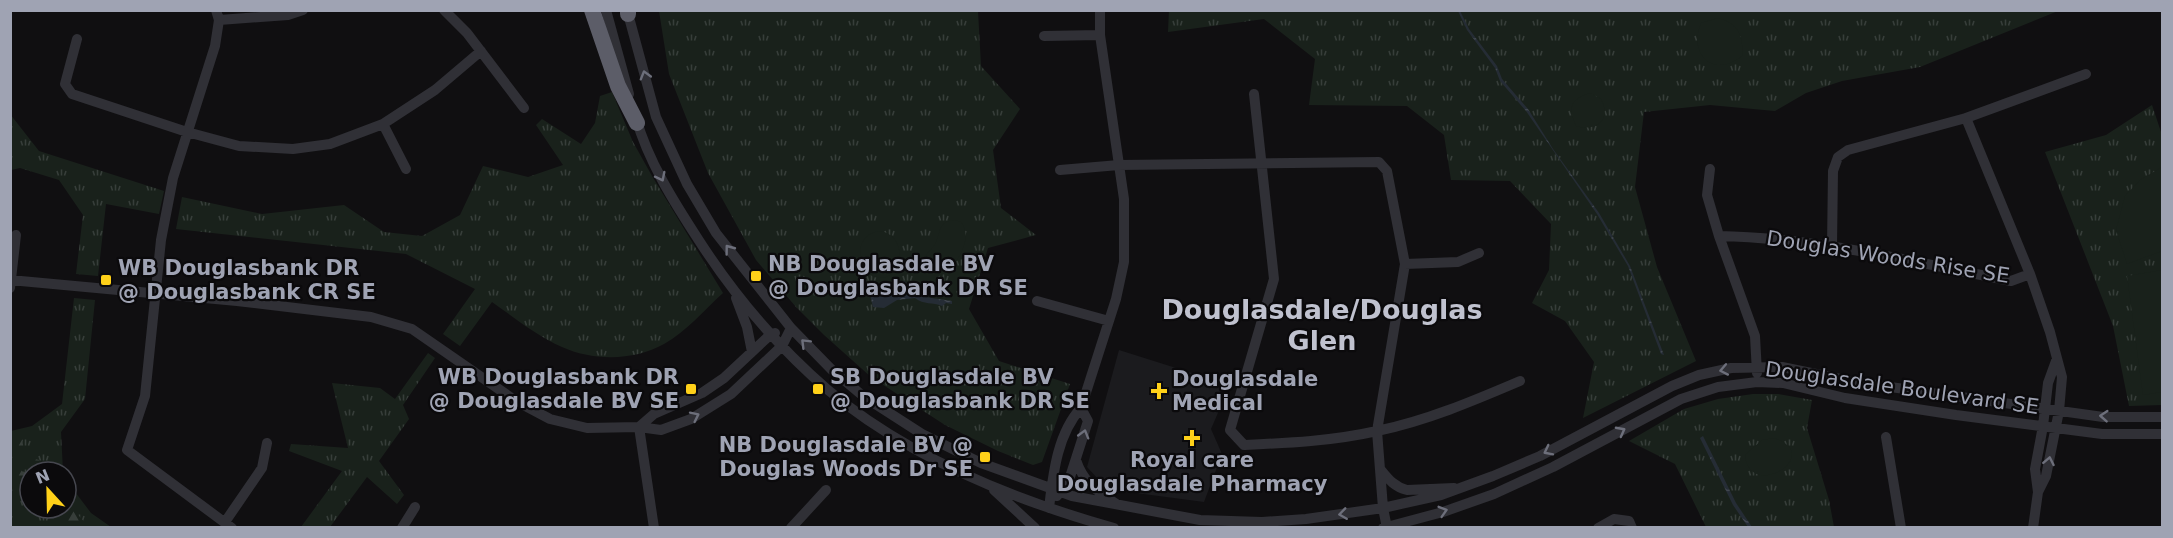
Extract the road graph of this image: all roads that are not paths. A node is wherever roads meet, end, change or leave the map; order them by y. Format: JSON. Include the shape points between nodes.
{"nodes":[{"id":1,"x":303,"y":10,"type":"edge"},
{"id":2,"x":444,"y":10,"type":"edge"},
{"id":3,"x":592,"y":10,"type":"edge"},
{"id":4,"x":606,"y":10,"type":"edge"},
{"id":5,"x":1101,"y":10,"type":"edge"},
{"id":6,"x":627,"y":12,"type":"edge"},
{"id":7,"x":217,"y":15,"type":"edge"},
{"id":8,"x":1100,"y":35,"type":"junction"},
{"id":9,"x":1044,"y":36,"type":"dead end"},
{"id":10,"x":77,"y":39,"type":"dead end"},
{"id":11,"x":480,"y":51,"type":"junction"},
{"id":12,"x":2086,"y":74,"type":"dead end"},
{"id":13,"x":1254,"y":94,"type":"dead end"},
{"id":14,"x":524,"y":108,"type":"dead end"},
{"id":15,"x":1966,"y":118,"type":"junction"},
{"id":16,"x":637,"y":123,"type":"junction"},
{"id":17,"x":383,"y":124,"type":"junction"},
{"id":18,"x":187,"y":132,"type":"junction"},
{"id":19,"x":1261,"y":163,"type":"junction"},
{"id":20,"x":1119,"y":165,"type":"junction"},
{"id":21,"x":406,"y":169,"type":"dead end"},
{"id":22,"x":1710,"y":169,"type":"dead end"},
{"id":23,"x":1060,"y":170,"type":"dead end"},
{"id":24,"x":16,"y":235,"type":"dead end"},
{"id":25,"x":1719,"y":236,"type":"junction"},
{"id":26,"x":1832,"y":246,"type":"junction"},
{"id":27,"x":1479,"y":253,"type":"dead end"},
{"id":28,"x":1405,"y":264,"type":"junction"},
{"id":29,"x":2030,"y":274,"type":"junction"},
{"id":30,"x":11,"y":283,"type":"edge"},
{"id":31,"x":732,"y":289,"type":"junction"},
{"id":32,"x":155,"y":294,"type":"junction"},
{"id":33,"x":1037,"y":302,"type":"dead end"},
{"id":34,"x":1108,"y":321,"type":"junction"},
{"id":35,"x":791,"y":328,"type":"junction"},
{"id":36,"x":771,"y":334,"type":"junction"},
{"id":37,"x":782,"y":345,"type":"junction"},
{"id":38,"x":752,"y":352,"type":"junction"},
{"id":39,"x":2056,"y":361,"type":"junction"},
{"id":40,"x":1757,"y":366,"type":"junction"},
{"id":41,"x":1520,"y":381,"type":"dead end"},
{"id":42,"x":1757,"y":382,"type":"junction"},
{"id":43,"x":1081,"y":408,"type":"junction"},
{"id":44,"x":2046,"y":409,"type":"junction"},
{"id":45,"x":2059,"y":411,"type":"junction"},
{"id":46,"x":2163,"y":417,"type":"edge"},
{"id":47,"x":2043,"y":426,"type":"junction"},
{"id":48,"x":639,"y":427,"type":"junction"},
{"id":49,"x":2056,"y":427,"type":"junction"},
{"id":50,"x":1377,"y":431,"type":"junction"},
{"id":51,"x":2163,"y":434,"type":"edge"},
{"id":52,"x":1886,"y":437,"type":"dead end"},
{"id":53,"x":267,"y":443,"type":"dead end"},
{"id":54,"x":1077,"y":460,"type":"junction"},
{"id":55,"x":1380,"y":469,"type":"junction"},
{"id":56,"x":990,"y":486,"type":"junction"},
{"id":57,"x":1460,"y":488,"type":"junction"},
{"id":58,"x":826,"y":490,"type":"dead end"},
{"id":59,"x":1055,"y":491,"type":"junction"},
{"id":60,"x":2038,"y":492,"type":"junction"},
{"id":61,"x":1120,"y":506,"type":"junction"},
{"id":62,"x":415,"y":507,"type":"dead end"},
{"id":63,"x":1049,"y":508,"type":"junction"},
{"id":64,"x":1383,"y":508,"type":"junction"},
{"id":65,"x":229,"y":525,"type":"edge"},
{"id":66,"x":1386,"y":527,"type":"edge"},
{"id":67,"x":402,"y":528,"type":"edge"},
{"id":68,"x":654,"y":528,"type":"edge"},
{"id":69,"x":792,"y":528,"type":"edge"},
{"id":70,"x":1035,"y":528,"type":"edge"},
{"id":71,"x":1114,"y":528,"type":"edge"},
{"id":72,"x":1598,"y":528,"type":"edge"},
{"id":73,"x":1632,"y":528,"type":"edge"},
{"id":74,"x":1901,"y":528,"type":"edge"},
{"id":75,"x":2033,"y":528,"type":"edge"}],
"edges":[{"from":1,"to":7,"type":"street","via":[[288,15]]},
{"from":2,"to":11,"type":"street"},
{"from":3,"to":16,"type":"highway","via":[[618,86]]},
{"from":4,"to":16,"type":"street"},
{"from":5,"to":8,"type":"street"},
{"from":35,"to":6,"type":"street","name":"Douglasdale Boulevard SE","one_way":true,"via":[[716,232],[687,184],[656,117]]},
{"from":7,"to":18,"type":"street","via":[[215,46]]},
{"from":8,"to":9,"type":"street"},
{"from":8,"to":20,"type":"street"},
{"from":10,"to":18,"type":"street","via":[[65,84],[72,94]]},
{"from":11,"to":14,"type":"street"},
{"from":11,"to":17,"type":"street","via":[[435,90]]},
{"from":12,"to":15,"type":"street"},
{"from":13,"to":19,"type":"street"},
{"from":15,"to":26,"type":"street","via":[[1848,150],[1838,157],[1833,171]]},
{"from":15,"to":29,"type":"street"},
{"from":16,"to":31,"type":"street","one_way":true,"via":[[674,201]]},
{"from":17,"to":18,"type":"street","via":[[330,144],[292,148],[239,146]]},
{"from":17,"to":21,"type":"street"},
{"from":18,"to":32,"type":"street","via":[[167,205]]},
{"from":19,"to":20,"type":"street"},
{"from":19,"to":28,"type":"street","via":[[1378,162],[1387,171]]},
{"from":19,"to":50,"type":"street","via":[[1274,279],[1230,430],[1244,445]]},
{"from":20,"to":23,"type":"street"},
{"from":20,"to":34,"type":"street","via":[[1124,199],[1124,262]]},
{"from":22,"to":25,"type":"street","via":[[1707,195]]},
{"from":24,"to":30,"type":"street"},
{"from":25,"to":26,"type":"street","name":"Douglas Woods Rise SE","via":[[1767,237]]},
{"from":25,"to":40,"type":"street","via":[[1755,336]]},
{"from":26,"to":29,"type":"street","name":"Douglas Woods Rise SE","via":[[2012,280]]},
{"from":27,"to":28,"type":"street","via":[[1458,262]]},
{"from":28,"to":50,"type":"street"},
{"from":29,"to":39,"type":"street"},
{"from":30,"to":32,"type":"street"},
{"from":31,"to":36,"type":"street"},
{"from":31,"to":38,"type":"street"},
{"from":32,"to":48,"type":"street","via":[[371,317],[412,329],[516,401],[550,419],[587,428]]},
{"from":32,"to":65,"type":"street","via":[[145,396],[128,450]]},
{"from":33,"to":34,"type":"street"},
{"from":34,"to":43,"type":"street"},
{"from":35,"to":36,"type":"street"},
{"from":35,"to":37,"type":"street"},
{"from":59,"to":35,"type":"street","name":"Douglasdale Boulevard SE","one_way":true,"via":[[981,463],[922,434],[863,396]]},
{"from":36,"to":37,"type":"street"},
{"from":36,"to":38,"type":"street"},
{"from":48,"to":37,"type":"street","one_way":true,"via":[[661,430],[713,406]]},
{"from":37,"to":56,"type":"street","via":[[829,391],[874,424]]},
{"from":38,"to":48,"type":"street","via":[[702,393],[654,414]]},
{"from":39,"to":44,"type":"street","via":[[2048,383]]},
{"from":39,"to":45,"type":"street","via":[[2062,377]]},
{"from":40,"to":42,"type":"street"},
{"from":40,"to":44,"type":"street","name":"Douglasdale Boulevard SE"},
{"from":40,"to":57,"type":"street","name":"Douglasdale Boulevard SE","one_way":true,"via":[[1699,375],[1672,386],[1540,456]]},
{"from":41,"to":50,"type":"street","via":[[1457,408]]},
{"from":42,"to":47,"type":"street","name":"Douglasdale Boulevard SE"},
{"from":66,"to":42,"type":"street","name":"Douglasdale Boulevard SE","one_way":true,"via":[[1494,494],[1681,399],[1718,387]]},
{"from":54,"to":43,"type":"street","one_way":true,"via":[[1088,422]]},
{"from":43,"to":59,"type":"street","via":[[1071,419],[1053,471]]},
{"from":44,"to":45,"type":"street","name":"Douglasdale Boulevard SE"},
{"from":44,"to":47,"type":"street"},
{"from":46,"to":45,"type":"street","name":"Douglasdale Boulevard SE","one_way":true,"via":[[2103,417]]},
{"from":45,"to":49,"type":"street"},
{"from":47,"to":49,"type":"street","name":"Douglasdale Boulevard SE"},
{"from":47,"to":60,"type":"street","via":[[2035,469]]},
{"from":48,"to":68,"type":"street"},
{"from":49,"to":51,"type":"street","name":"Douglasdale Boulevard SE","via":[[2102,434]]},
{"from":60,"to":49,"type":"street","one_way":true,"via":[[2046,476]]},
{"from":50,"to":55,"type":"street"},
{"from":52,"to":74,"type":"street"},
{"from":53,"to":65,"type":"street","via":[[262,468]]},
{"from":54,"to":59,"type":"street","via":[[1070,477]]},
{"from":54,"to":61,"type":"street","via":[[1094,489]]},
{"from":55,"to":57,"type":"street","via":[[1389,481],[1407,490]]},
{"from":55,"to":64,"type":"street"},
{"from":56,"to":63,"type":"street"},
{"from":56,"to":70,"type":"street"},
{"from":57,"to":64,"type":"street","name":"Douglasdale Boulevard SE"},
{"from":58,"to":69,"type":"street"},
{"from":59,"to":61,"type":"street","name":"Douglasdale Boulevard SE"},
{"from":59,"to":63,"type":"street"},
{"from":60,"to":75,"type":"street"},
{"from":64,"to":61,"type":"street","name":"Douglasdale Boulevard SE","one_way":true,"via":[[1262,522],[1200,520]]},
{"from":62,"to":67,"type":"street"},
{"from":63,"to":71,"type":"street"},
{"from":64,"to":66,"type":"street"},
{"from":72,"to":73,"type":"street","via":[[1614,519],[1629,521]]}]}
